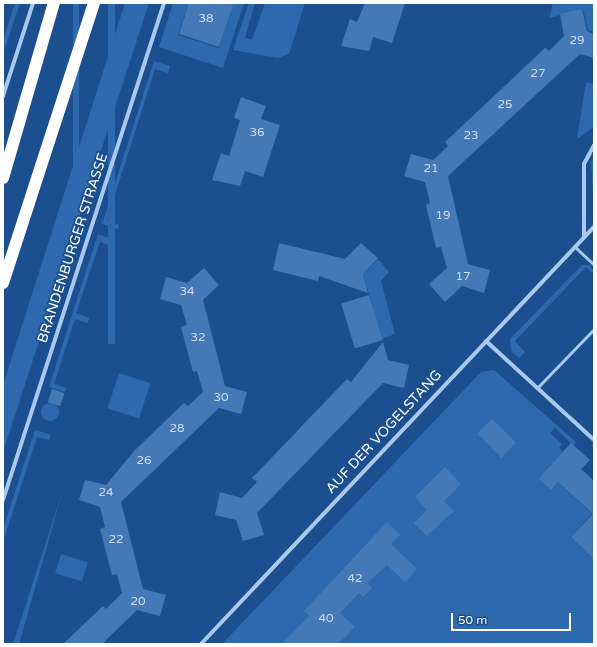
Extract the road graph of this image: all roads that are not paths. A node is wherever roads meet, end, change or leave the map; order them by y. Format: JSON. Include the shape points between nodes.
{"nodes":[{"id":1,"x":33,"y":3,"type":"edge"},
{"id":2,"x":54,"y":3,"type":"edge"},
{"id":3,"x":94,"y":3,"type":"edge"},
{"id":4,"x":164,"y":3,"type":"edge"},
{"id":5,"x":3,"y":96,"type":"edge"},
{"id":6,"x":594,"y":145,"type":"edge"},
{"id":7,"x":3,"y":178,"type":"edge"},
{"id":8,"x":594,"y":227,"type":"edge"},
{"id":9,"x":584,"y":236,"type":"junction"},
{"id":10,"x":575,"y":247,"type":"junction"},
{"id":11,"x":594,"y":265,"type":"edge"},
{"id":12,"x":3,"y":283,"type":"edge"},
{"id":13,"x":594,"y":329,"type":"edge"},
{"id":14,"x":486,"y":341,"type":"junction"},
{"id":15,"x":537,"y":388,"type":"junction"},
{"id":16,"x":594,"y":440,"type":"edge"},
{"id":17,"x":3,"y":500,"type":"edge"},
{"id":18,"x":201,"y":644,"type":"edge"}],
"edges":[{"from":1,"to":5,"type":"street"},
{"from":2,"to":7,"type":"highway"},
{"from":3,"to":12,"type":"highway"},
{"from":4,"to":17,"type":"street","name":"BRANDENBURGER STRASSE"},
{"from":6,"to":9,"type":"street","via":[[584,164]]},
{"from":8,"to":9,"type":"street","name":"AUF DER VOGELSTANG"},
{"from":9,"to":10,"type":"street","name":"AUF DER VOGELSTANG"},
{"from":10,"to":11,"type":"lane"},
{"from":10,"to":14,"type":"street","name":"AUF DER VOGELSTANG"},
{"from":13,"to":15,"type":"lane"},
{"from":14,"to":15,"type":"street"},
{"from":14,"to":18,"type":"street","name":"AUF DER VOGELSTANG"},
{"from":15,"to":16,"type":"street"}]}
